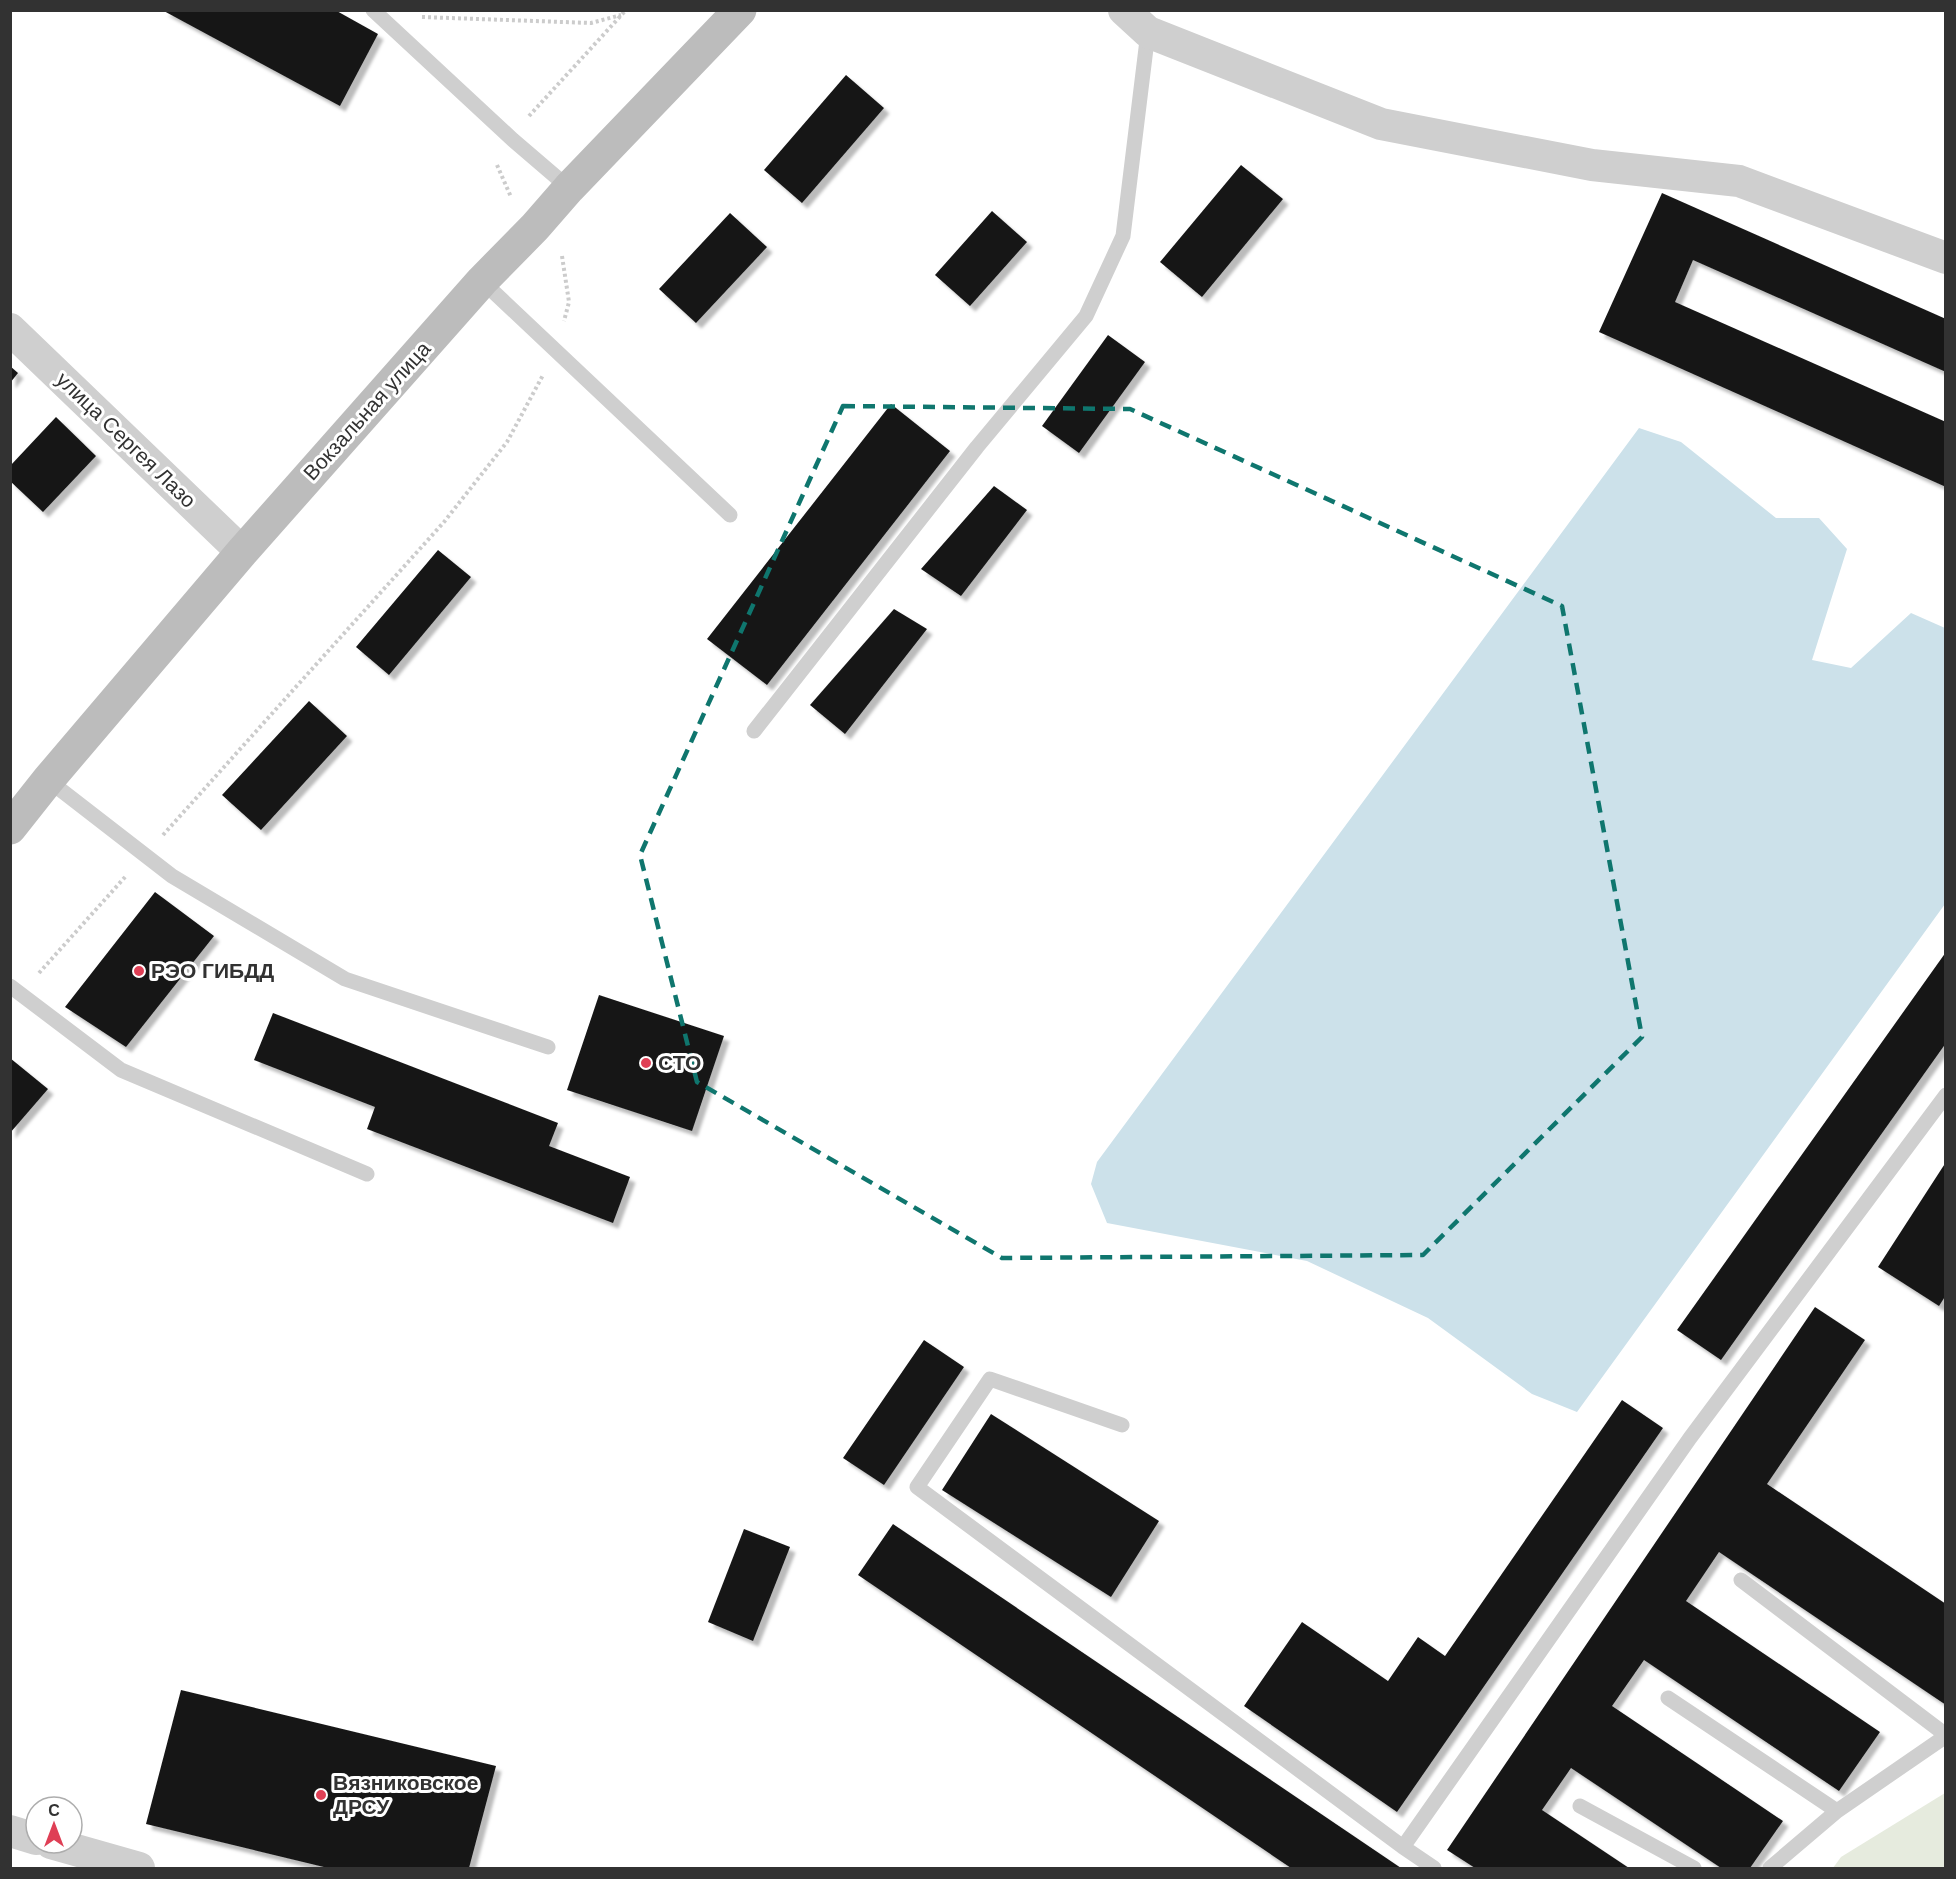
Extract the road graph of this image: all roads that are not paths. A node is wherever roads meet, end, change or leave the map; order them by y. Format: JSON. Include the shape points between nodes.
{"nodes":[{"id":1,"x":740,"y":10,"type":"edge"},
{"id":2,"x":1124,"y":10,"type":"edge"},
{"id":3,"x":375,"y":13,"type":"edge"},
{"id":4,"x":1148,"y":33,"type":"junction"},
{"id":5,"x":569,"y":188,"type":"junction"},
{"id":6,"x":1946,"y":258,"type":"edge"},
{"id":7,"x":482,"y":281,"type":"junction"},
{"id":8,"x":10,"y":328,"type":"edge"},
{"id":9,"x":730,"y":515,"type":"dead end"},
{"id":10,"x":242,"y":552,"type":"junction"},
{"id":11,"x":754,"y":731,"type":"dead end"},
{"id":12,"x":48,"y":780,"type":"junction"},
{"id":13,"x":10,"y":828,"type":"edge"},
{"id":14,"x":16,"y":989,"type":"edge"},
{"id":15,"x":548,"y":1047,"type":"dead end"},
{"id":16,"x":1946,"y":1095,"type":"edge"},
{"id":17,"x":368,"y":1174,"type":"dead end"},
{"id":18,"x":1122,"y":1425,"type":"dead end"},
{"id":19,"x":1741,"y":1580,"type":"dead end"},
{"id":20,"x":1668,"y":1698,"type":"dead end"},
{"id":21,"x":1946,"y":1736,"type":"edge"},
{"id":22,"x":1580,"y":1806,"type":"dead end"},
{"id":23,"x":1837,"y":1811,"type":"junction"},
{"id":24,"x":1403,"y":1847,"type":"junction"},
{"id":25,"x":84,"y":1853,"type":"edge"},
{"id":26,"x":139,"y":1869,"type":"edge"},
{"id":27,"x":1434,"y":1869,"type":"edge"},
{"id":28,"x":1694,"y":1869,"type":"edge"},
{"id":29,"x":1770,"y":1869,"type":"edge"}],
"edges":[{"from":1,"to":5,"type":"main road","name":"Вокзальная улица"},
{"from":2,"to":4,"type":"street"},
{"from":3,"to":5,"type":"lane"},
{"from":4,"to":6,"type":"street","via":[[1381,123],[1592,165],[1739,181]]},
{"from":4,"to":11,"type":"lane","via":[[1123,236],[1086,316],[977,447]]},
{"from":5,"to":7,"type":"main road","name":"Вокзальная улица"},
{"from":7,"to":9,"type":"lane"},
{"from":7,"to":10,"type":"main road","name":"Вокзальная улица"},
{"from":8,"to":10,"type":"street","name":"улица Сергея Лазо"},
{"from":10,"to":12,"type":"main road","name":"Вокзальная улица"},
{"from":12,"to":13,"type":"main road","name":"Вокзальная улица"},
{"from":12,"to":15,"type":"lane","via":[[172,876],[345,979]]},
{"from":14,"to":17,"type":"lane","via":[[121,1070]]},
{"from":16,"to":24,"type":"lane","via":[[1690,1438]]},
{"from":18,"to":24,"type":"lane","via":[[990,1379],[917,1487]]},
{"from":19,"to":21,"type":"lane"},
{"from":20,"to":23,"type":"lane"},
{"from":21,"to":23,"type":"lane"},
{"from":22,"to":28,"type":"lane"},
{"from":23,"to":29,"type":"lane"},
{"from":24,"to":27,"type":"lane"},
{"from":25,"to":26,"type":"street"}]}
